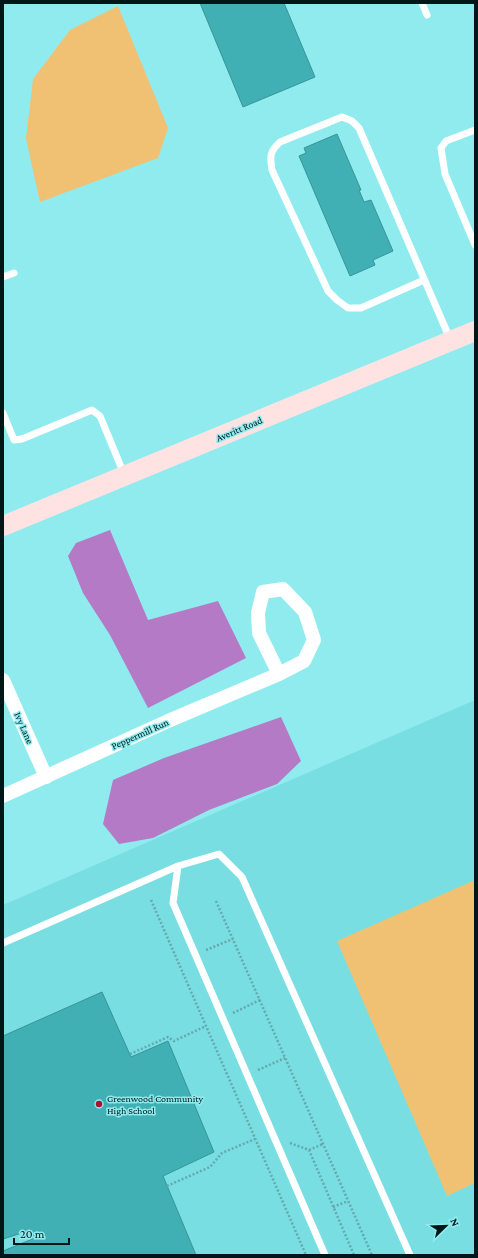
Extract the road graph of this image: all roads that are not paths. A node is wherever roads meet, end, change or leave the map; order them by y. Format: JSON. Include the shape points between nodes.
{"nodes":[{"id":1,"x":422,"y":3,"type":"edge"},
{"id":2,"x":427,"y":15,"type":"dead end"},
{"id":3,"x":475,"y":130,"type":"edge"},
{"id":4,"x":475,"y":245,"type":"edge"},
{"id":5,"x":14,"y":272,"type":"dead end"},
{"id":6,"x":3,"y":277,"type":"edge"},
{"id":7,"x":424,"y":280,"type":"junction"},
{"id":8,"x":475,"y":331,"type":"edge"},
{"id":9,"x":451,"y":341,"type":"junction"},
{"id":10,"x":3,"y":413,"type":"edge"},
{"id":11,"x":125,"y":476,"type":"junction"},
{"id":12,"x":3,"y":526,"type":"edge"},
{"id":13,"x":279,"y":674,"type":"junction"},
{"id":14,"x":3,"y":680,"type":"edge"},
{"id":15,"x":46,"y":776,"type":"junction"},
{"id":16,"x":3,"y":796,"type":"edge"},
{"id":17,"x":178,"y":866,"type":"junction"},
{"id":18,"x":3,"y":943,"type":"edge"},
{"id":19,"x":325,"y":1255,"type":"edge"},
{"id":20,"x":410,"y":1255,"type":"edge"}],
"edges":[{"from":1,"to":2,"type":"lane"},
{"from":3,"to":4,"type":"lane","via":[[446,141],[441,148],[445,174]]},
{"from":5,"to":6,"type":"lane"},
{"from":7,"to":7,"type":"lane","via":[[359,128],[352,121],[342,116],[280,142],[273,148],[270,158],[272,170],[328,291],[337,300],[348,308],[361,308]]},
{"from":7,"to":9,"type":"lane"},
{"from":8,"to":9,"type":"street","name":"Averitt Road"},
{"from":9,"to":11,"type":"street","name":"Averitt Road"},
{"from":10,"to":11,"type":"lane","via":[[14,440],[92,410],[100,416]]},
{"from":11,"to":12,"type":"street","name":"Averitt Road"},
{"from":13,"to":13,"type":"street","name":"Peppermill Run","via":[[259,633],[258,613],[263,592],[283,589],[305,612],[314,640],[304,661]]},
{"from":13,"to":15,"type":"street","name":"Peppermill Run"},
{"from":14,"to":15,"type":"street","name":"Ivy Lane"},
{"from":15,"to":16,"type":"street","name":"Peppermill Run"},
{"from":17,"to":18,"type":"lane"},
{"from":17,"to":19,"type":"lane","via":[[173,903]]},
{"from":17,"to":20,"type":"lane","via":[[219,854],[242,877]]}]}
